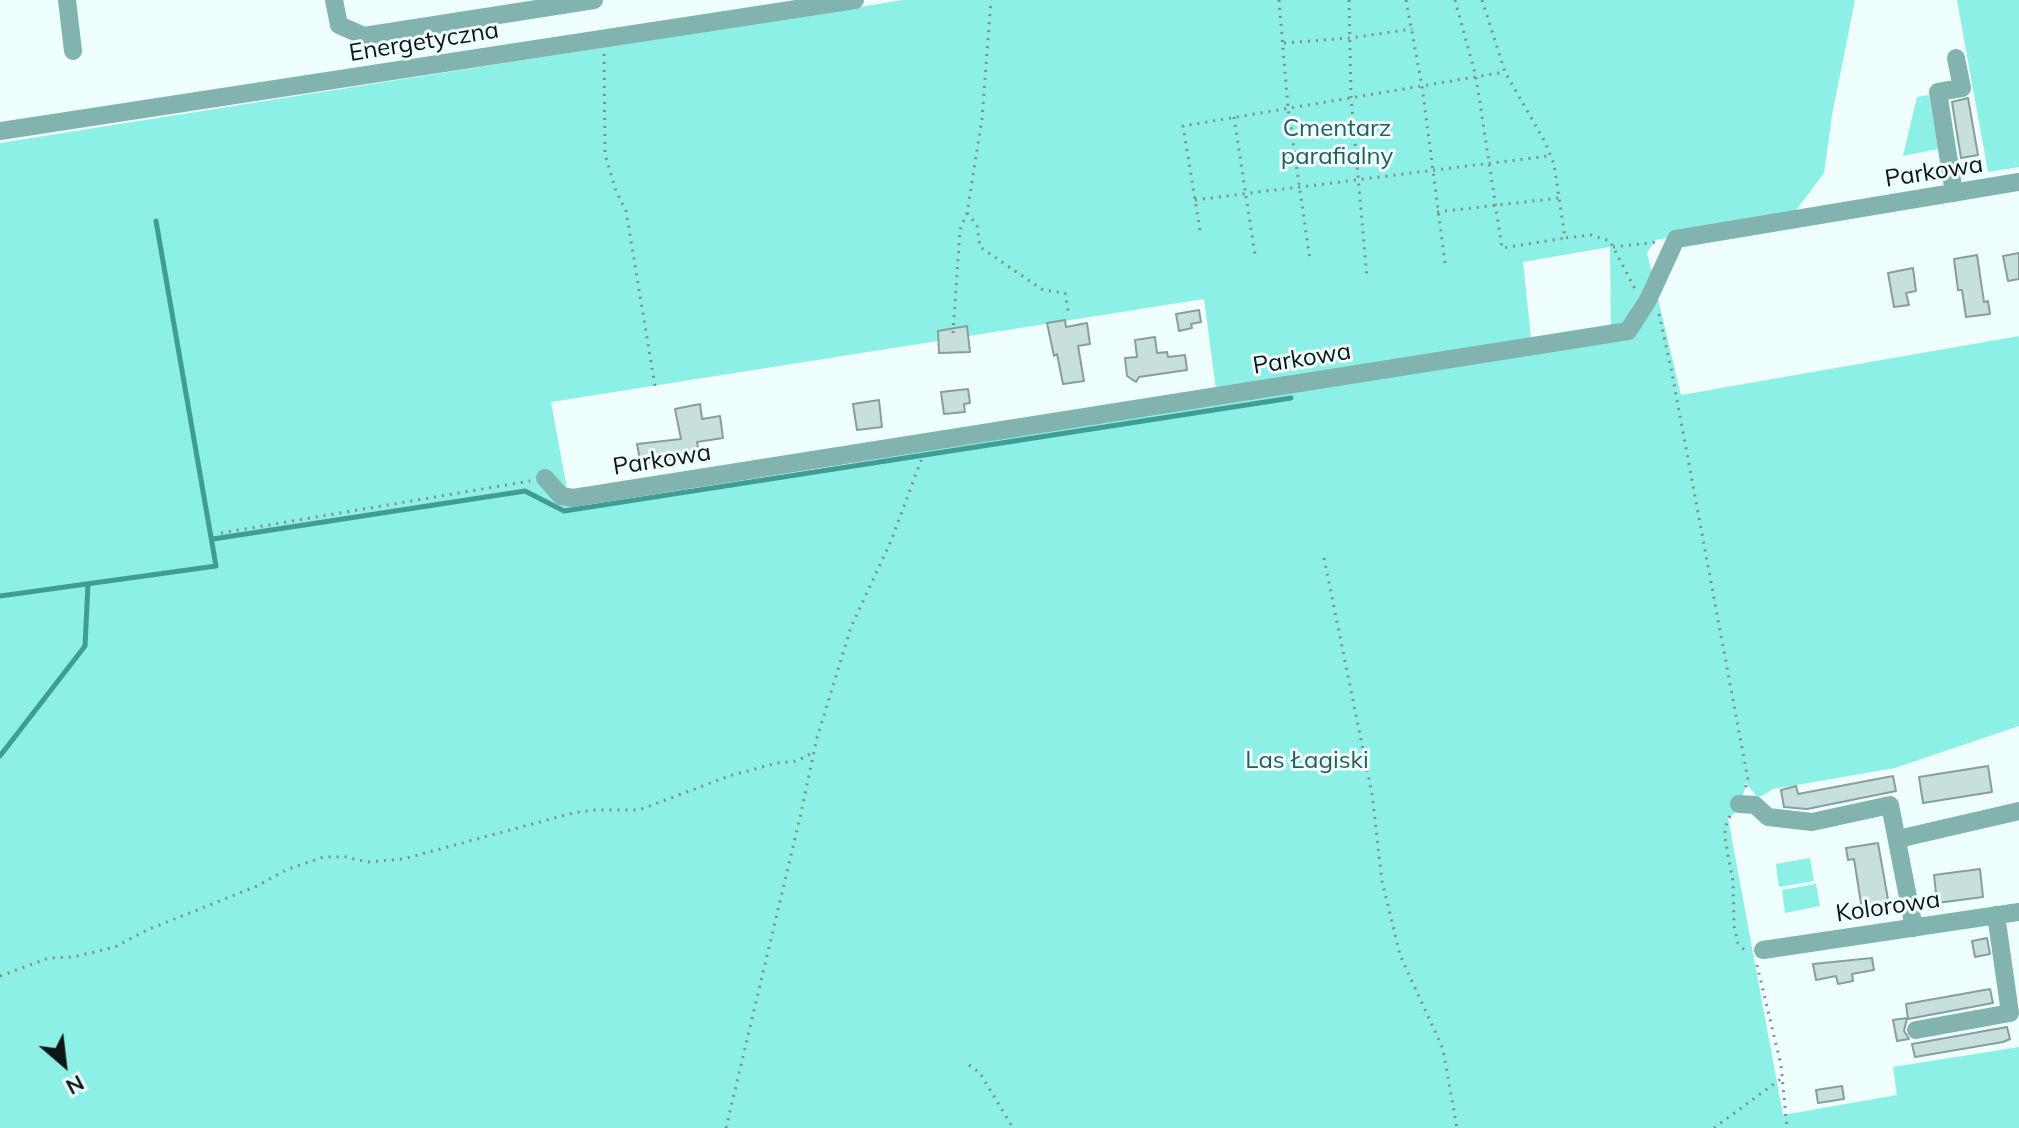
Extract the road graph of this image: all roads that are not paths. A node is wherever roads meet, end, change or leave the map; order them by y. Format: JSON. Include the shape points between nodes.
{"nodes":[{"id":1,"x":67,"y":0,"type":"edge"},
{"id":2,"x":334,"y":0,"type":"edge"},
{"id":3,"x":594,"y":0,"type":"edge"},
{"id":4,"x":855,"y":0,"type":"edge"},
{"id":5,"x":73,"y":51,"type":"dead end"},
{"id":6,"x":1956,"y":58,"type":"dead end"},
{"id":7,"x":0,"y":131,"type":"edge"},
{"id":8,"x":2019,"y":182,"type":"edge"},
{"id":9,"x":1954,"y":193,"type":"junction"},
{"id":10,"x":545,"y":478,"type":"road end"},
{"id":11,"x":1739,"y":804,"type":"road end"},
{"id":12,"x":2019,"y":811,"type":"edge"},
{"id":13,"x":1898,"y":839,"type":"junction"},
{"id":14,"x":2019,"y":912,"type":"edge"},
{"id":15,"x":1996,"y":915,"type":"junction"},
{"id":16,"x":1914,"y":928,"type":"junction"},
{"id":17,"x":1763,"y":950,"type":"dead end"},
{"id":18,"x":1916,"y":1030,"type":"dead end"}],
"edges":[{"from":1,"to":5,"type":"street"},
{"from":2,"to":3,"type":"street","via":[[339,25],[364,36]]},
{"from":4,"to":7,"type":"street","name":"Energetyczna"},
{"from":6,"to":9,"type":"street","via":[[1962,88],[1938,92]]},
{"from":8,"to":9,"type":"street","name":"Parkowa"},
{"from":9,"to":10,"type":"street","name":"Parkowa","via":[[1676,239],[1628,331],[573,498],[561,496]]},
{"from":11,"to":13,"type":"street","via":[[1755,805],[1768,817],[1812,822],[1890,805]]},
{"from":12,"to":13,"type":"street"},
{"from":13,"to":16,"type":"street"},
{"from":14,"to":15,"type":"street","name":"Kolorowa"},
{"from":15,"to":16,"type":"street","name":"Kolorowa"},
{"from":15,"to":18,"type":"street","via":[[2010,1013]]},
{"from":16,"to":17,"type":"street","name":"Kolorowa"}]}
